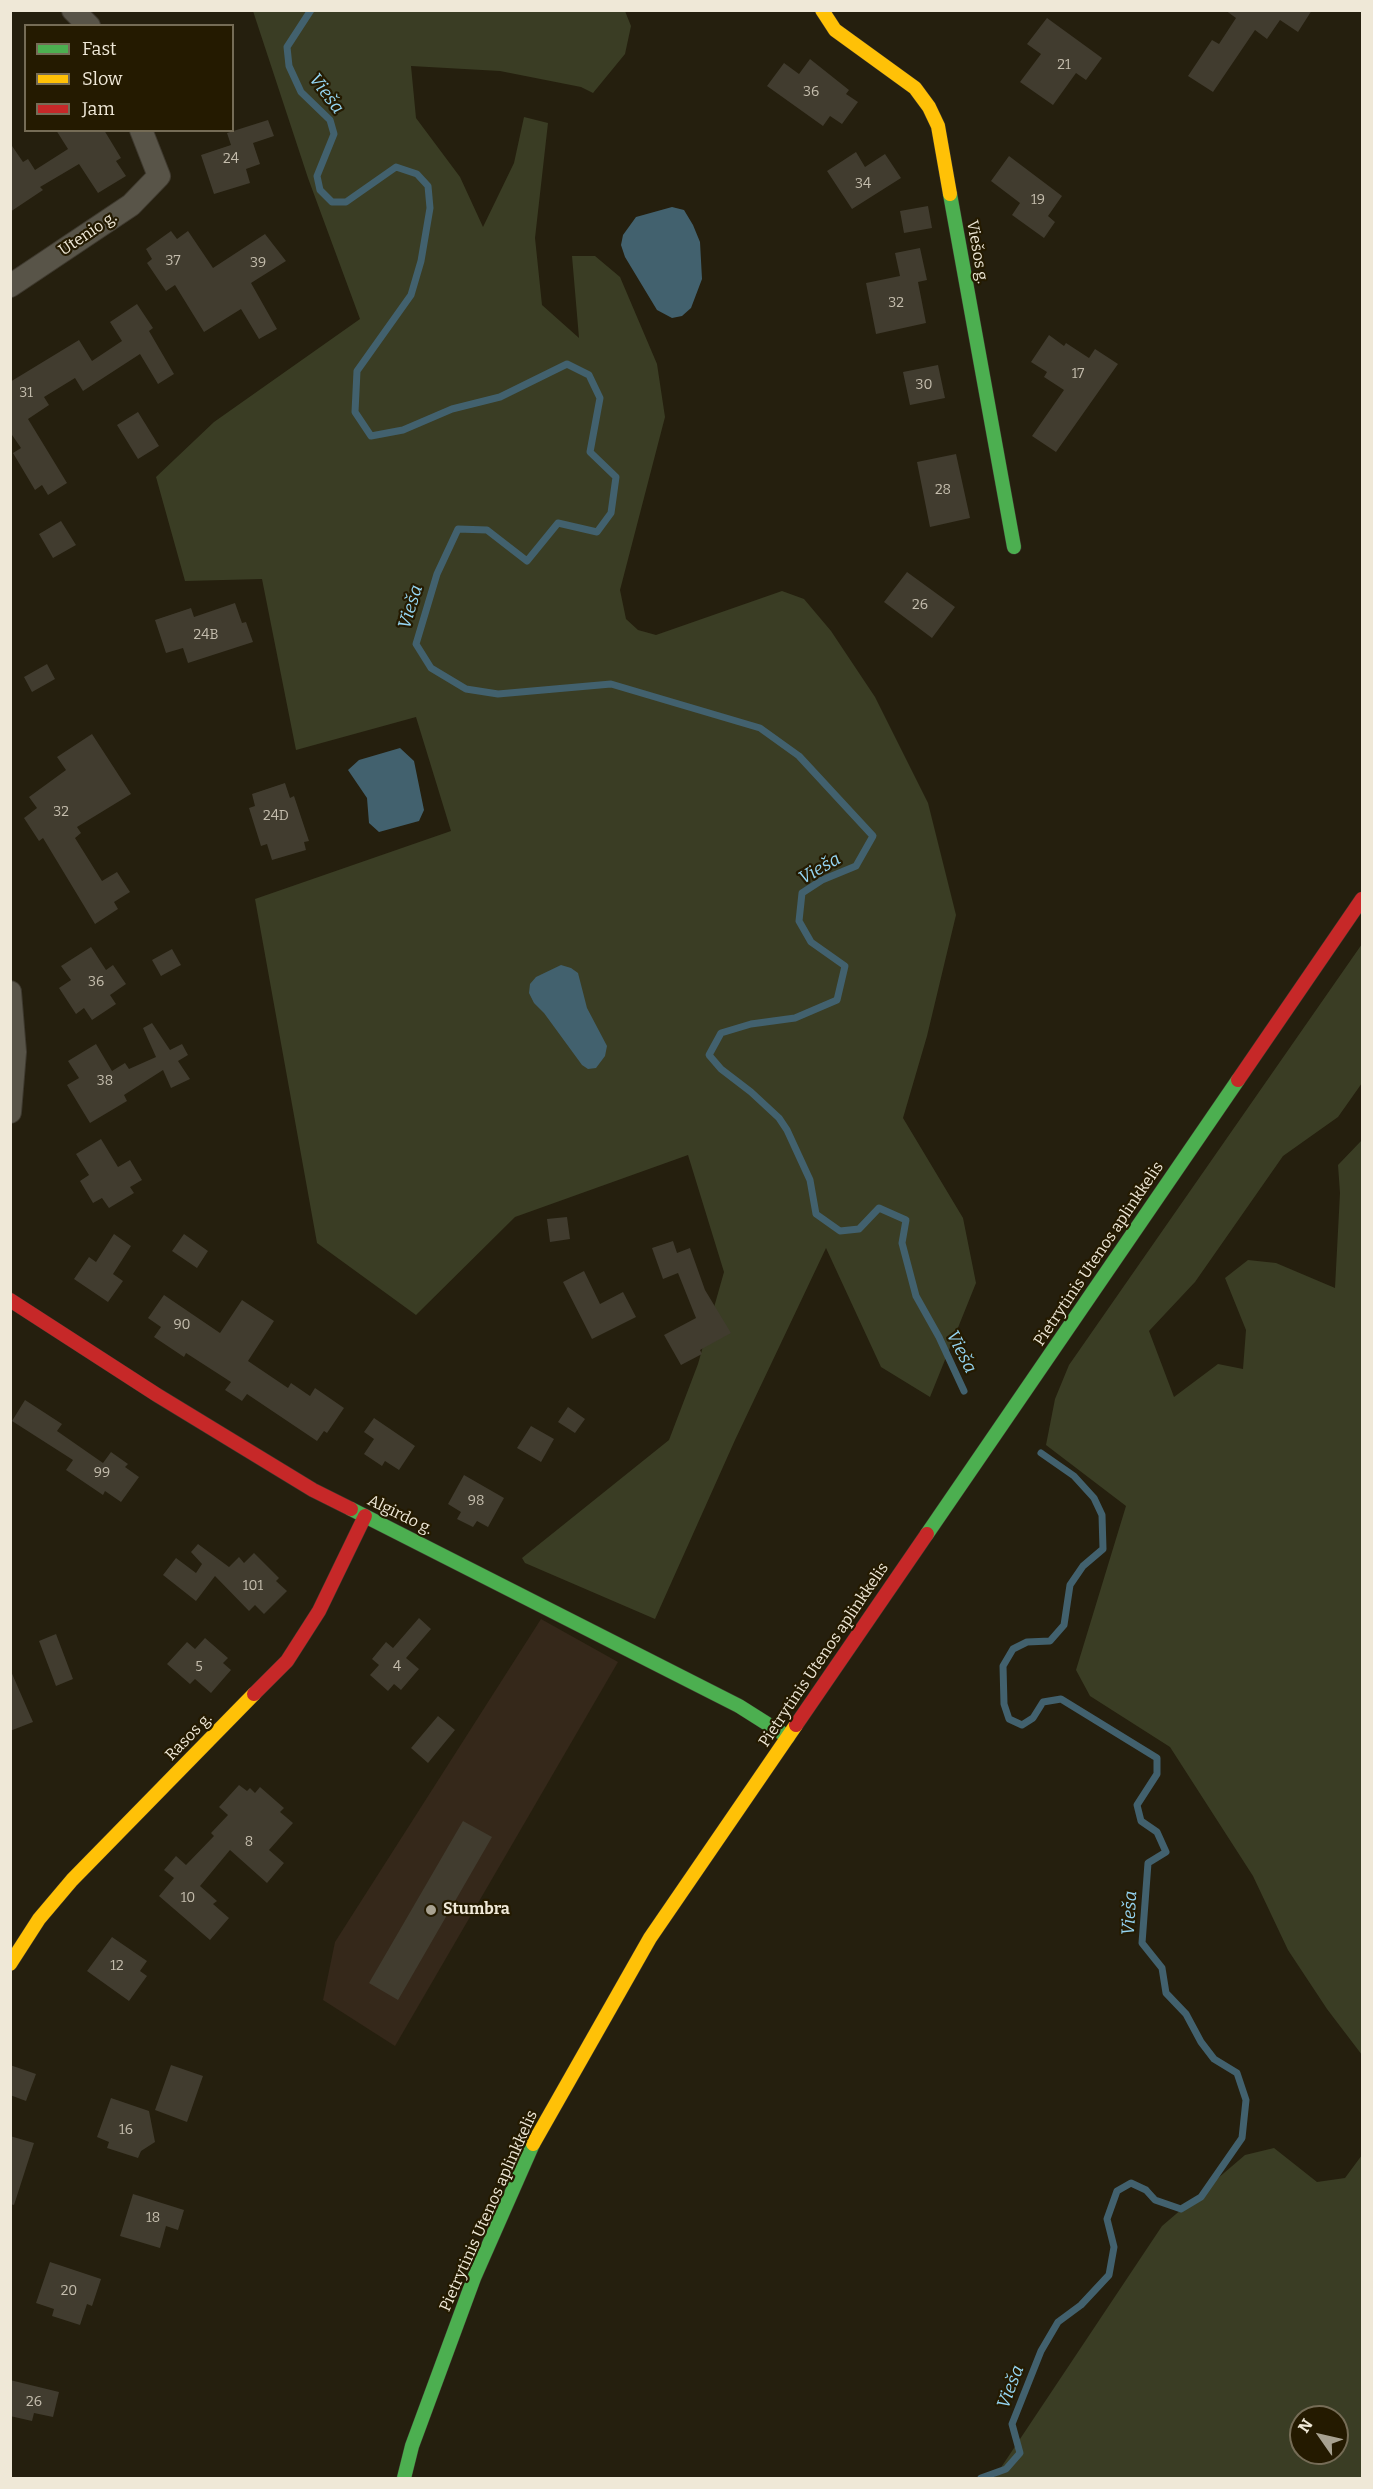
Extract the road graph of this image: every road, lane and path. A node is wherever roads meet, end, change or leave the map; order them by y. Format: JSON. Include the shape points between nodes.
{"nodes":[{"id":1,"x":73,"y":10,"type":"edge"},
{"id":2,"x":822,"y":11,"type":"edge"},
{"id":3,"x":87,"y":24,"type":"edge"},
{"id":4,"x":142,"y":132,"type":"edge"},
{"id":5,"x":10,"y":286,"type":"edge"},
{"id":6,"x":1014,"y":547,"type":"dead end"},
{"id":7,"x":1362,"y":899,"type":"edge"},
{"id":8,"x":10,"y":992,"type":"edge"},
{"id":9,"x":10,"y":1112,"type":"edge"},
{"id":10,"x":10,"y":1300,"type":"edge"},
{"id":11,"x":365,"y":1516,"type":"junction"},
{"id":12,"x":788,"y":1737,"type":"junction"},
{"id":13,"x":10,"y":1964,"type":"edge"},
{"id":14,"x":404,"y":2478,"type":"edge"}],
"edges":[{"from":1,"to":3,"type":"street"},
{"from":2,"to":6,"type":"main road","name":"Viešos g.","via":[[835,30],[915,88],[938,126]]},
{"from":4,"to":5,"type":"street","name":"Utenio g.","via":[[159,176],[131,205]]},
{"from":7,"to":12,"type":"main road","name":"Pietrytinis Utenos aplinkkelis"},
{"from":8,"to":9,"type":"street","via":[[15,1052]]},
{"from":10,"to":11,"type":"main road","name":"Algirdo g.","via":[[265,1462]]},
{"from":11,"to":12,"type":"main road","name":"Algirdo g.","via":[[718,1695]]},
{"from":11,"to":13,"type":"main road","name":"Rasos g.","via":[[319,1611],[287,1661],[72,1880],[39,1919]]},
{"from":12,"to":14,"type":"main road","name":"Pietrytinis Utenos aplinkkelis","via":[[650,1938],[541,2127],[474,2278],[412,2446]]}]}
